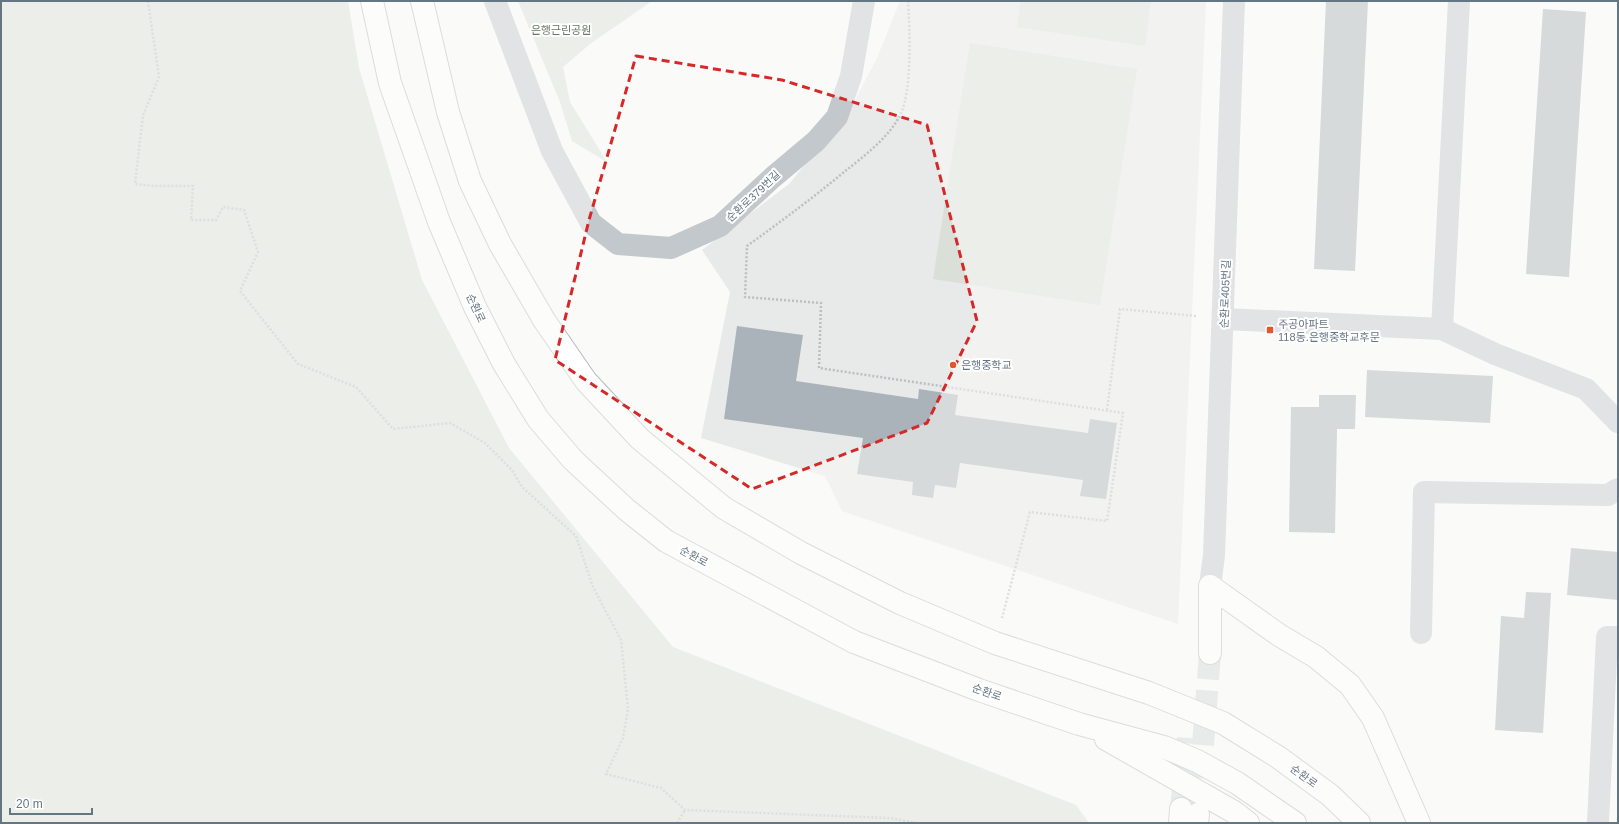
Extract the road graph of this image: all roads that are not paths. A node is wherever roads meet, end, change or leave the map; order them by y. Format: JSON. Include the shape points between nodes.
{"nodes":[{"id":1,"x":372,"y":1,"type":"edge"},
{"id":2,"x":422,"y":1,"type":"edge"},
{"id":3,"x":495,"y":1,"type":"edge"},
{"id":4,"x":864,"y":1,"type":"edge"},
{"id":5,"x":1234,"y":1,"type":"edge"},
{"id":6,"x":1459,"y":1,"type":"edge"},
{"id":7,"x":1224,"y":319,"type":"junction"},
{"id":8,"x":1442,"y":329,"type":"junction"},
{"id":9,"x":1618,"y":422,"type":"edge"},
{"id":10,"x":1618,"y":489,"type":"edge"},
{"id":11,"x":1210,"y":586,"type":"junction"},
{"id":12,"x":1421,"y":633,"type":"dead end"},
{"id":13,"x":1618,"y":637,"type":"edge"},
{"id":14,"x":1204,"y":650,"type":"tunnel mouth"},
{"id":15,"x":1079,"y":724,"type":"junction"},
{"id":16,"x":1598,"y":822,"type":"edge"},
{"id":17,"x":1248,"y":823,"type":"edge"},
{"id":18,"x":1295,"y":823,"type":"edge"},
{"id":19,"x":1359,"y":823,"type":"edge"},
{"id":20,"x":1419,"y":823,"type":"edge"}],
"edges":[{"from":1,"to":15,"type":"main road","name":"순환로","via":[[390,83],[439,222],[475,307],[504,364],[538,419],[573,460],[627,510],[666,541],[854,642],[979,690]]},
{"from":2,"to":19,"type":"main road","name":"순환로","via":[[448,112],[470,181],[500,244],[544,320],[586,380],[640,440],[724,508],[801,553],[893,599],[995,643],[1149,693],[1223,723],[1307,778],[1330,795]]},
{"from":3,"to":4,"type":"street","name":"순환로379번길","via":[[552,151],[591,223],[618,244],[671,248],[720,226],[816,141],[837,117],[851,76]]},
{"from":5,"to":7,"type":"street","name":"순환로405번길"},
{"from":6,"to":8,"type":"street"},
{"from":7,"to":8,"type":"street"},
{"from":7,"to":11,"type":"street","name":"순환로405번길"},
{"from":8,"to":9,"type":"street","via":[[1495,354],[1586,389]]},
{"from":10,"to":12,"type":"street","via":[[1608,495],[1424,492]]},
{"from":11,"to":14,"type":"main road"},
{"from":11,"to":20,"type":"main road","via":[[1279,635],[1316,656],[1350,685],[1373,718]]},
{"from":13,"to":16,"type":"street","via":[[1607,637]]},
{"from":15,"to":17,"type":"main road","via":[[1234,812]]},
{"from":15,"to":18,"type":"main road","name":"순환로","via":[[1164,747],[1197,761],[1237,783]]}]}
